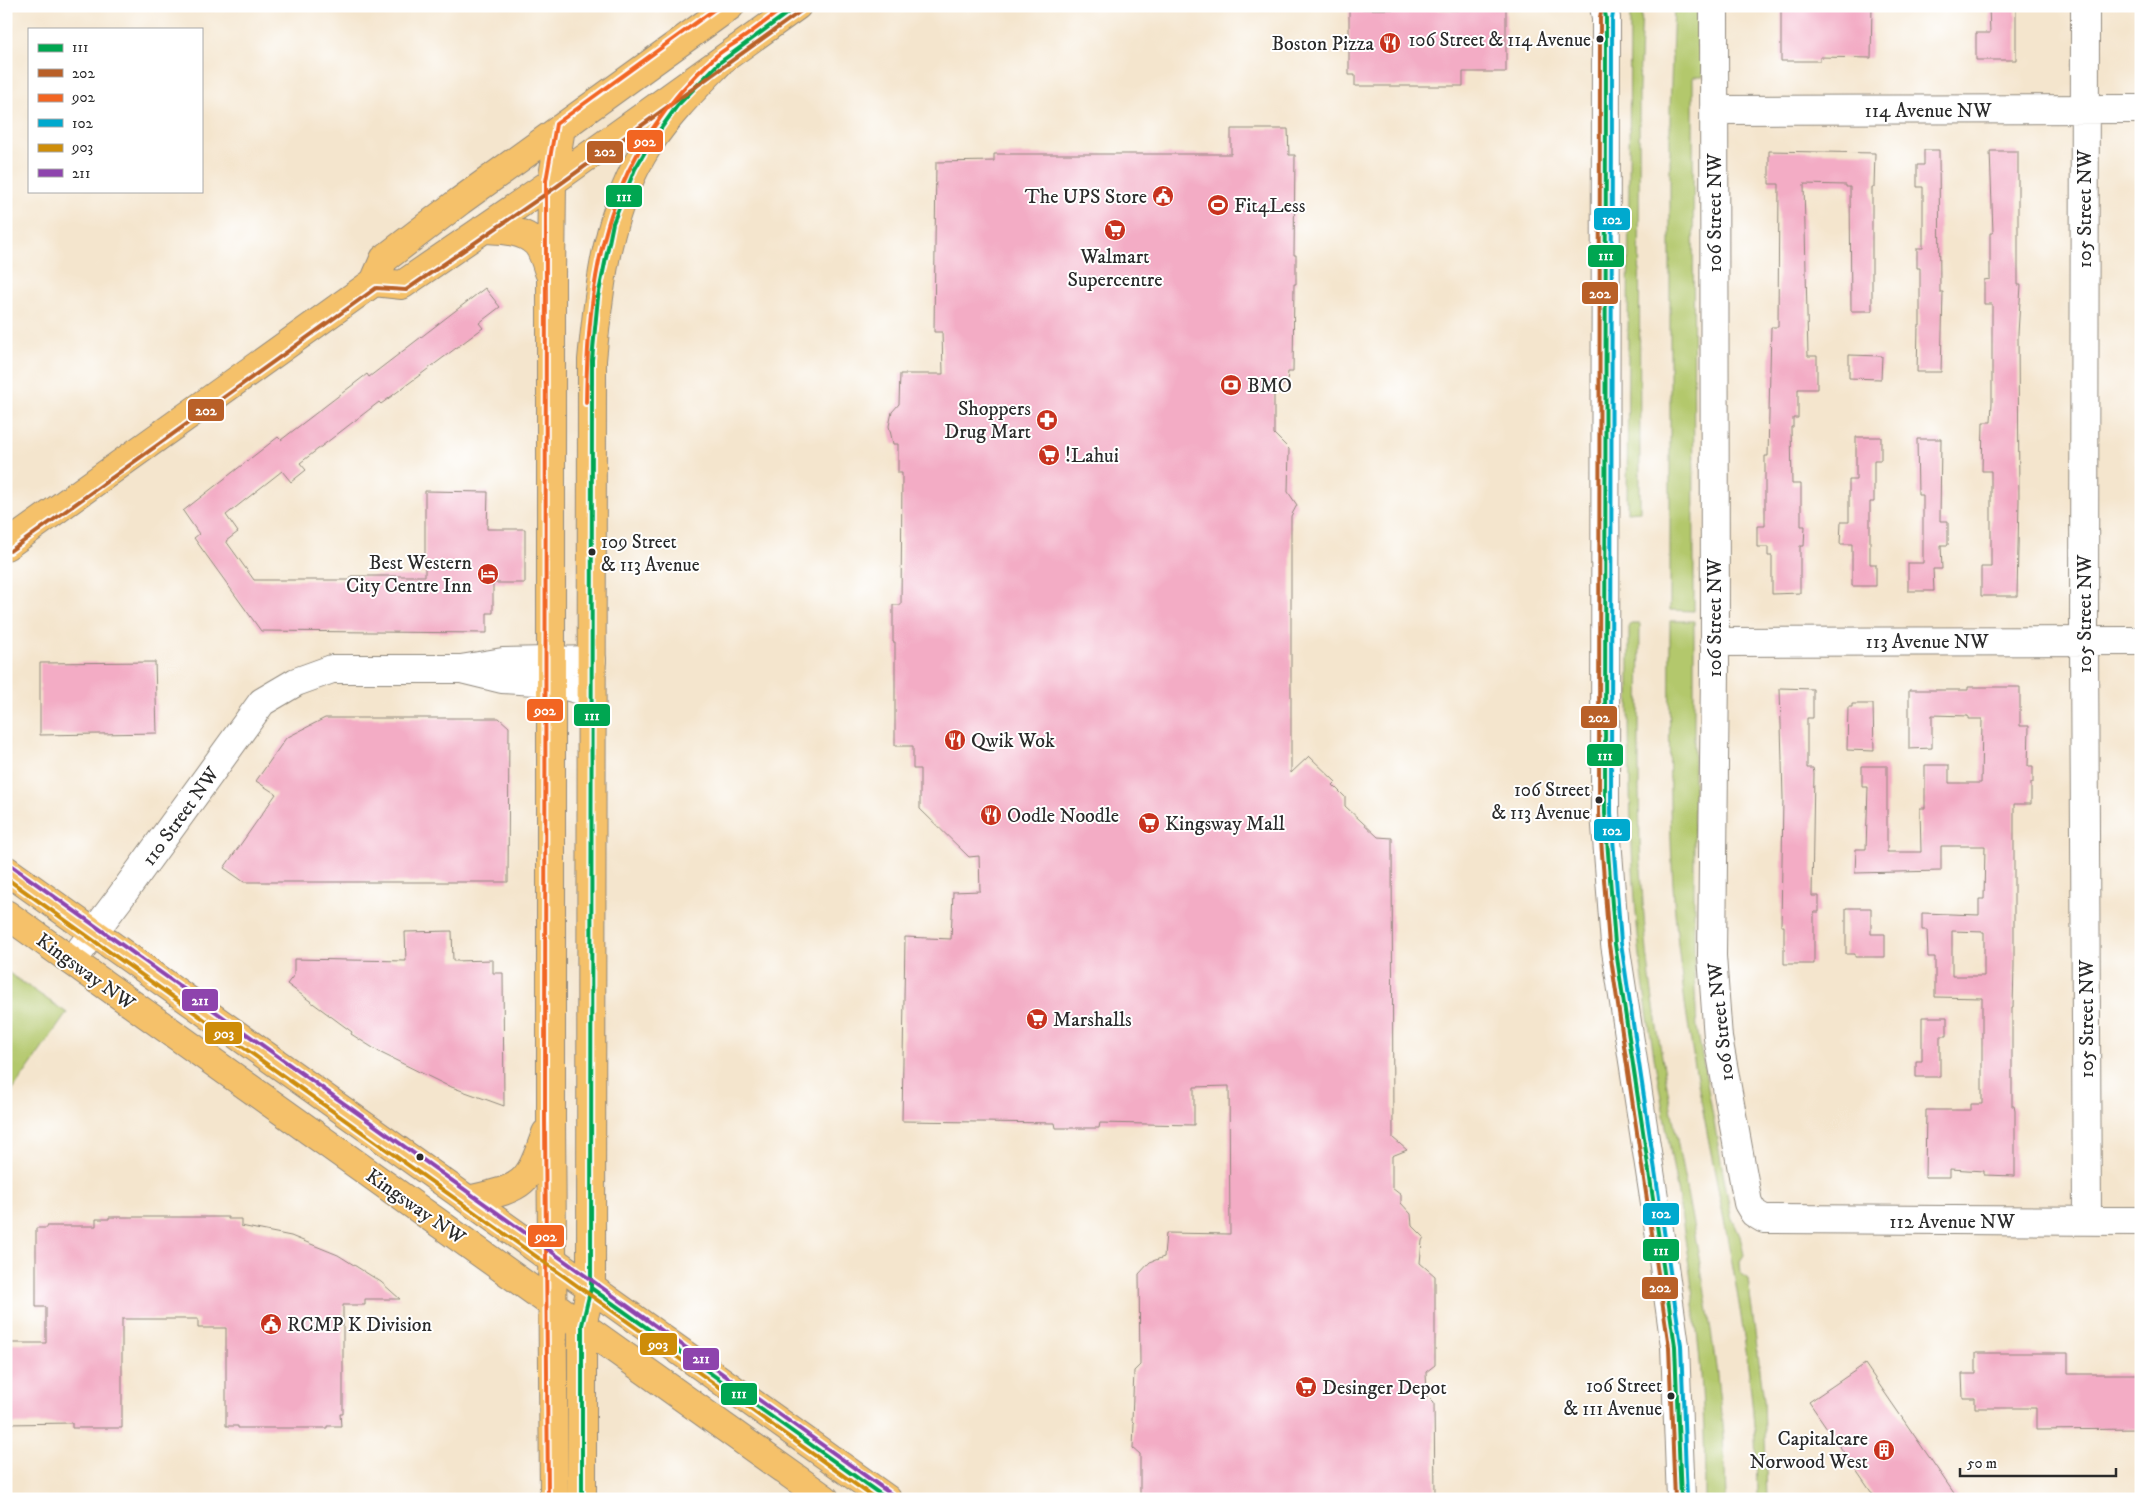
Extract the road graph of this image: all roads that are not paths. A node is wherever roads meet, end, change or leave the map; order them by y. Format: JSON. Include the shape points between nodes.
{"nodes":[{"id":1,"x":730,"y":6,"type":"edge"},
{"id":2,"x":797,"y":6,"type":"edge"},
{"id":3,"x":1714,"y":6,"type":"edge"},
{"id":4,"x":2084,"y":6,"type":"edge"},
{"id":5,"x":1606,"y":10,"type":"edge"},
{"id":6,"x":718,"y":62,"type":"junction"},
{"id":7,"x":2084,"y":109,"type":"junction"},
{"id":8,"x":2141,"y":109,"type":"edge"},
{"id":9,"x":1714,"y":110,"type":"junction"},
{"id":10,"x":560,"y":128,"type":"junction"},
{"id":11,"x":552,"y":182,"type":"junction"},
{"id":12,"x":483,"y":229,"type":"junction"},
{"id":13,"x":551,"y":276,"type":"junction"},
{"id":14,"x":374,"y":282,"type":"junction"},
{"id":15,"x":6,"y":546,"type":"edge"},
{"id":16,"x":2084,"y":641,"type":"junction"},
{"id":17,"x":2141,"y":641,"type":"edge"},
{"id":18,"x":1714,"y":642,"type":"junction"},
{"id":19,"x":592,"y":660,"type":"junction"},
{"id":20,"x":552,"y":671,"type":"junction"},
{"id":21,"x":591,"y":693,"type":"junction"},
{"id":22,"x":6,"y":856,"type":"edge"},
{"id":23,"x":15,"y":876,"type":"edge"},
{"id":24,"x":6,"y":914,"type":"edge"},
{"id":25,"x":95,"y":932,"type":"junction"},
{"id":26,"x":72,"y":961,"type":"junction"},
{"id":27,"x":551,"y":1120,"type":"junction"},
{"id":28,"x":468,"y":1200,"type":"junction"},
{"id":29,"x":1764,"y":1219,"type":"joint"},
{"id":30,"x":2087,"y":1221,"type":"junction"},
{"id":31,"x":2141,"y":1221,"type":"edge"},
{"id":32,"x":551,"y":1260,"type":"junction"},
{"id":33,"x":591,"y":1288,"type":"junction"},
{"id":34,"x":553,"y":1304,"type":"junction"},
{"id":35,"x":582,"y":1325,"type":"junction"},
{"id":36,"x":554,"y":1499,"type":"edge"},
{"id":37,"x":582,"y":1499,"type":"edge"},
{"id":38,"x":825,"y":1499,"type":"edge"},
{"id":39,"x":887,"y":1499,"type":"edge"},
{"id":40,"x":1682,"y":1499,"type":"edge"}],
"edges":[{"from":1,"to":10,"type":"main road"},
{"from":2,"to":6,"type":"main road"},
{"from":3,"to":9,"type":"street","name":"106 Street NW"},
{"from":4,"to":7,"type":"street","name":"105 Street NW"},
{"from":5,"to":40,"type":"street","via":[[1605,813],[1615,944],[1675,1346]]},
{"from":6,"to":11,"type":"main road"},
{"from":6,"to":19,"type":"main road","via":[[677,106],[649,144],[613,223],[598,297],[592,360]]},
{"from":7,"to":8,"type":"street","name":"114 Avenue NW"},
{"from":7,"to":9,"type":"street","name":"114 Avenue NW"},
{"from":7,"to":16,"type":"street","name":"105 Street NW"},
{"from":9,"to":18,"type":"street","name":"106 Street NW"},
{"from":10,"to":11,"type":"main road"},
{"from":10,"to":14,"type":"main road","via":[[384,259]]},
{"from":11,"to":12,"type":"main road"},
{"from":11,"to":13,"type":"main road"},
{"from":12,"to":13,"type":"main road","via":[[510,231],[537,243]]},
{"from":12,"to":14,"type":"main road","via":[[402,284]]},
{"from":13,"to":20,"type":"main road"},
{"from":14,"to":15,"type":"main road"},
{"from":16,"to":17,"type":"street","name":"113 Avenue NW"},
{"from":16,"to":18,"type":"street","name":"113 Avenue NW"},
{"from":16,"to":30,"type":"street","name":"105 Street NW"},
{"from":18,"to":29,"type":"street","name":"106 Street NW","via":[[1714,1003],[1723,1072],[1748,1203],[1754,1213]]},
{"from":19,"to":20,"type":"street"},
{"from":19,"to":21,"type":"main road"},
{"from":20,"to":21,"type":"street"},
{"from":20,"to":25,"type":"street","name":"110 Street NW","via":[[504,662],[461,669],[332,669],[296,682],[262,702]]},
{"from":20,"to":27,"type":"main road"},
{"from":21,"to":33,"type":"main road"},
{"from":22,"to":23,"type":"main road"},
{"from":23,"to":25,"type":"main road","name":"Kingsway NW"},
{"from":24,"to":26,"type":"main road","name":"Kingsway NW"},
{"from":25,"to":26,"type":"street","name":"110 Street NW"},
{"from":25,"to":28,"type":"main road","name":"Kingsway NW"},
{"from":26,"to":34,"type":"main road","name":"Kingsway NW"},
{"from":27,"to":28,"type":"main road","via":[[527,1178],[514,1188]]},
{"from":27,"to":32,"type":"main road"},
{"from":28,"to":32,"type":"main road","name":"Kingsway NW"},
{"from":29,"to":30,"type":"street","name":"112 Avenue NW"},
{"from":30,"to":31,"type":"street","name":"112 Avenue NW"},
{"from":32,"to":33,"type":"main road","name":"Kingsway NW"},
{"from":32,"to":34,"type":"main road"},
{"from":33,"to":35,"type":"main road"},
{"from":33,"to":39,"type":"main road","name":"Kingsway NW"},
{"from":34,"to":35,"type":"main road","name":"Kingsway NW"},
{"from":34,"to":36,"type":"main road"},
{"from":35,"to":37,"type":"main road"},
{"from":35,"to":38,"type":"main road","name":"Kingsway NW"}]}
